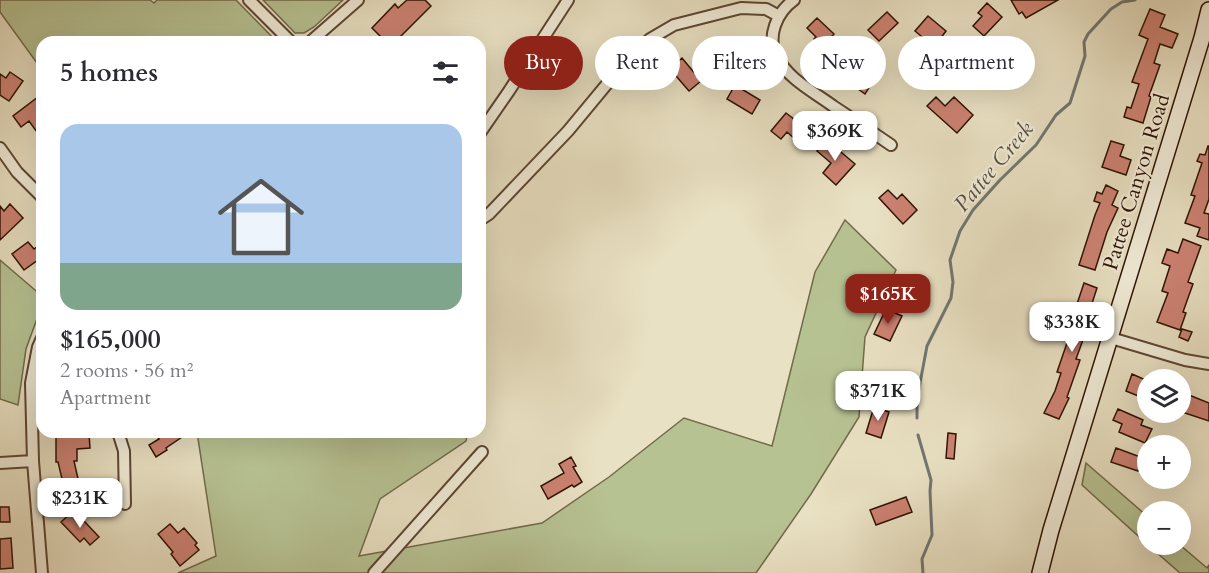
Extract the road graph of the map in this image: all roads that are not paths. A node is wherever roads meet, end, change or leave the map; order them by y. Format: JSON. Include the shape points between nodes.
{"nodes":[{"id":1,"x":249,"y":0,"type":"edge"},
{"id":2,"x":358,"y":0,"type":"edge"},
{"id":3,"x":568,"y":0,"type":"edge"},
{"id":4,"x":794,"y":0,"type":"edge"},
{"id":5,"x":1209,"y":10,"type":"edge"},
{"id":6,"x":779,"y":16,"type":"junction"},
{"id":7,"x":285,"y":36,"type":"edge"},
{"id":8,"x":317,"y":36,"type":"edge"},
{"id":9,"x":1205,"y":39,"type":"edge"},
{"id":10,"x":486,"y":124,"type":"edge"},
{"id":11,"x":891,"y":145,"type":"dead end"},
{"id":12,"x":0,"y":148,"type":"edge"},
{"id":13,"x":36,"y":191,"type":"edge"},
{"id":14,"x":486,"y":215,"type":"edge"},
{"id":15,"x":1111,"y":338,"type":"junction"},
{"id":16,"x":36,"y":357,"type":"edge"},
{"id":17,"x":1209,"y":364,"type":"edge"},
{"id":18,"x":31,"y":383,"type":"junction"},
{"id":19,"x":36,"y":385,"type":"edge"},
{"id":20,"x":120,"y":438,"type":"edge"},
{"id":21,"x":482,"y":452,"type":"dead end"},
{"id":22,"x":33,"y":461,"type":"junction"},
{"id":23,"x":0,"y":463,"type":"edge"},
{"id":24,"x":125,"y":504,"type":"dead end"},
{"id":25,"x":42,"y":573,"type":"edge"},
{"id":26,"x":374,"y":573,"type":"edge"},
{"id":27,"x":1040,"y":573,"type":"edge"}],
"edges":[{"from":1,"to":7,"type":"street"},
{"from":2,"to":8,"type":"street"},
{"from":3,"to":10,"type":"street"},
{"from":4,"to":6,"type":"street"},
{"from":5,"to":9,"type":"street","name":"Pattee Canyon Road"},
{"from":6,"to":11,"type":"street","via":[[773,43],[783,66],[806,87]]},
{"from":6,"to":14,"type":"street","via":[[766,9],[741,8],[674,25],[650,39]]},
{"from":9,"to":15,"type":"street","name":"Pattee Canyon Road"},
{"from":12,"to":13,"type":"street"},
{"from":15,"to":17,"type":"street"},
{"from":15,"to":27,"type":"street","name":"Pattee Canyon Road"},
{"from":16,"to":18,"type":"street"},
{"from":18,"to":19,"type":"street"},
{"from":18,"to":22,"type":"street"},
{"from":20,"to":24,"type":"street","via":[[124,451]]},
{"from":21,"to":26,"type":"street"},
{"from":22,"to":23,"type":"street"},
{"from":22,"to":25,"type":"street"}]}
